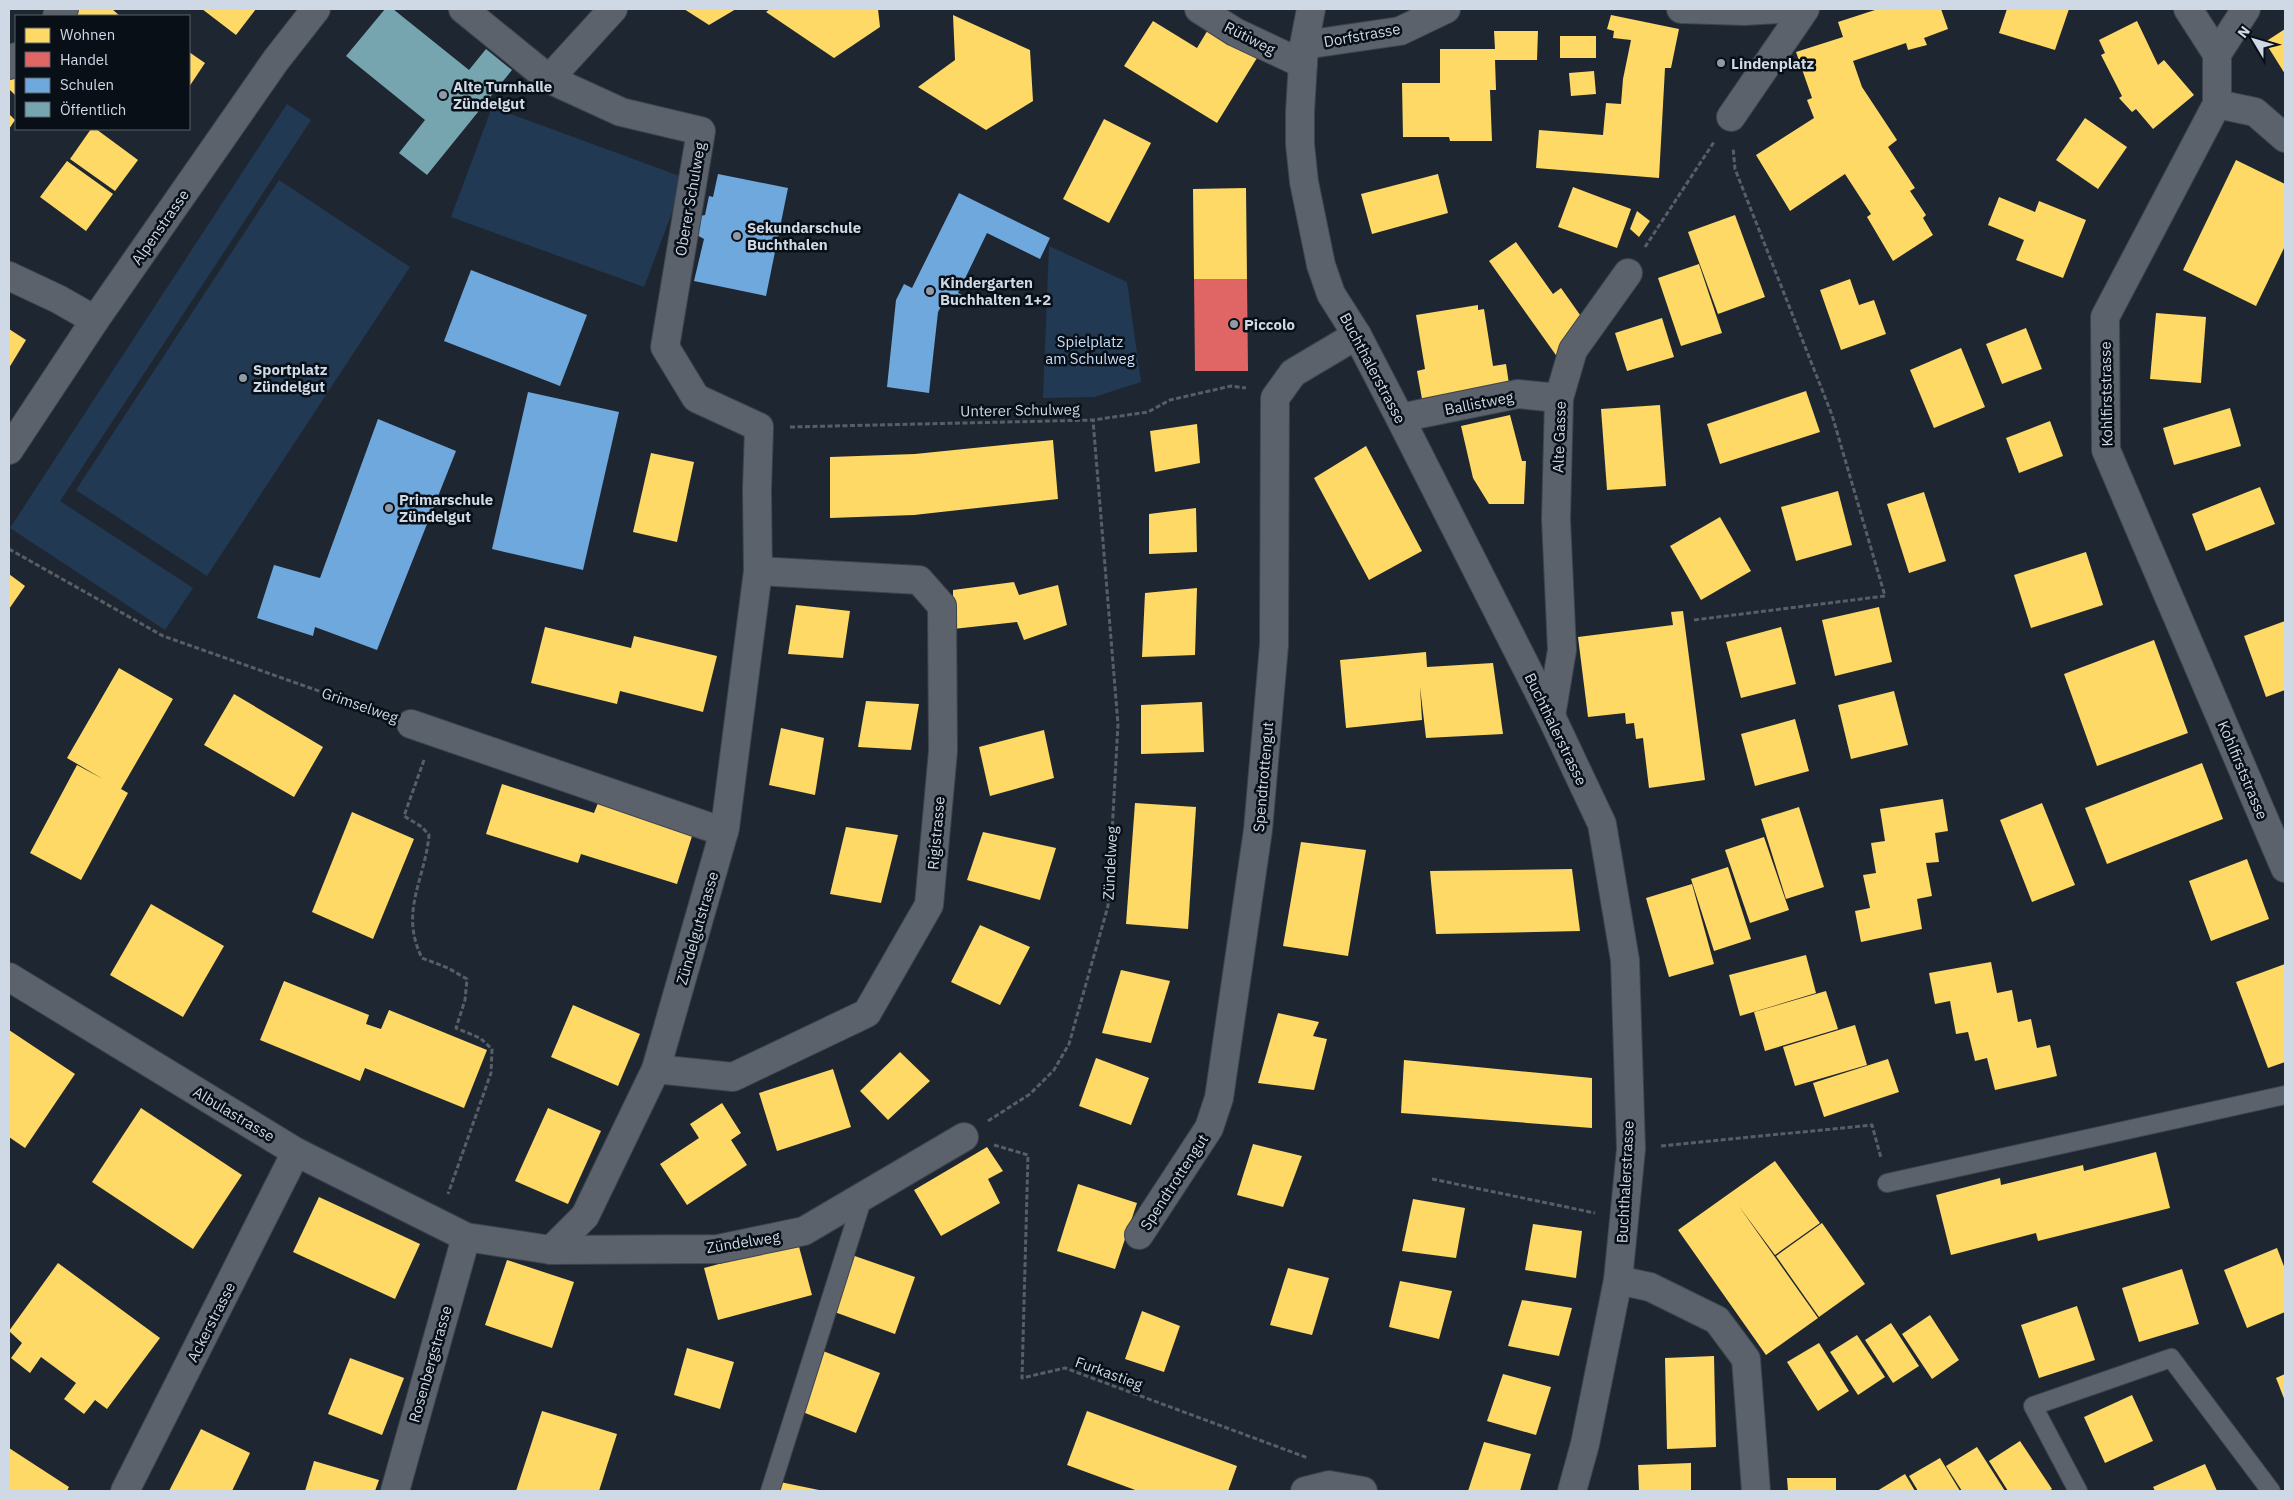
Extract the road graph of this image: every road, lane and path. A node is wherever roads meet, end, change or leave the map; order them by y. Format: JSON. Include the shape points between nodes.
{"nodes":[{"id":1,"x":316,"y":9,"type":"edge"},
{"id":2,"x":463,"y":9,"type":"edge"},
{"id":3,"x":612,"y":9,"type":"edge"},
{"id":4,"x":1199,"y":9,"type":"edge"},
{"id":5,"x":1311,"y":9,"type":"edge"},
{"id":6,"x":1446,"y":9,"type":"edge"},
{"id":7,"x":1681,"y":9,"type":"edge"},
{"id":8,"x":1779,"y":9,"type":"edge"},
{"id":9,"x":1806,"y":9,"type":"edge"},
{"id":10,"x":2188,"y":9,"type":"edge"},
{"id":11,"x":2246,"y":9,"type":"edge"},
{"id":12,"x":1744,"y":10,"type":"edge"},
{"id":13,"x":1303,"y":54,"type":"junction"},
{"id":14,"x":2217,"y":54,"type":"junction"},
{"id":15,"x":549,"y":79,"type":"junction"},
{"id":16,"x":2217,"y":104,"type":"junction"},
{"id":17,"x":1731,"y":117,"type":"junction"},
{"id":18,"x":2285,"y":138,"type":"edge"},
{"id":19,"x":1628,"y":273,"type":"joint"},
{"id":20,"x":9,"y":276,"type":"edge"},
{"id":21,"x":95,"y":320,"type":"junction"},
{"id":22,"x":1357,"y":336,"type":"junction"},
{"id":23,"x":1275,"y":398,"type":"junction"},
{"id":24,"x":1560,"y":398,"type":"junction"},
{"id":25,"x":1400,"y":418,"type":"junction"},
{"id":26,"x":1093,"y":420,"type":"junction"},
{"id":27,"x":759,"y":427,"type":"junction"},
{"id":28,"x":9,"y":450,"type":"edge"},
{"id":29,"x":9,"y":549,"type":"edge"},
{"id":30,"x":758,"y":571,"type":"junction"},
{"id":31,"x":1694,"y":620,"type":"dead end"},
{"id":32,"x":1551,"y":716,"type":"junction"},
{"id":33,"x":423,"y":727,"type":"junction"},
{"id":34,"x":724,"y":832,"type":"junction"},
{"id":35,"x":2285,"y":868,"type":"edge"},
{"id":36,"x":9,"y":977,"type":"edge"},
{"id":37,"x":656,"y":1069,"type":"junction"},
{"id":38,"x":2285,"y":1094,"type":"edge"},
{"id":39,"x":964,"y":1137,"type":"junction"},
{"id":40,"x":1631,"y":1149,"type":"junction"},
{"id":41,"x":296,"y":1152,"type":"junction"},
{"id":42,"x":1432,"y":1179,"type":"dead end"},
{"id":43,"x":1887,"y":1183,"type":"joint"},
{"id":44,"x":864,"y":1194,"type":"junction"},
{"id":45,"x":1625,"y":1220,"type":"junction"},
{"id":46,"x":438,"y":1223,"type":"junction"},
{"id":47,"x":1139,"y":1235,"type":"dead end"},
{"id":48,"x":466,"y":1238,"type":"junction"},
{"id":49,"x":551,"y":1250,"type":"junction"},
{"id":50,"x":1618,"y":1280,"type":"junction"},
{"id":51,"x":1317,"y":1488,"type":"edge"},
{"id":52,"x":126,"y":1491,"type":"edge"},
{"id":53,"x":395,"y":1491,"type":"edge"},
{"id":54,"x":770,"y":1491,"type":"edge"},
{"id":55,"x":1363,"y":1491,"type":"edge"},
{"id":56,"x":1572,"y":1491,"type":"edge"},
{"id":57,"x":1756,"y":1491,"type":"edge"},
{"id":58,"x":2078,"y":1491,"type":"edge"},
{"id":59,"x":2271,"y":1491,"type":"edge"}],
"edges":[{"from":1,"to":21,"type":"street","name":"Alpenstrasse","via":[[276,60]]},
{"from":2,"to":15,"type":"street","name":"Oberer Schulweg"},
{"from":3,"to":15,"type":"street"},
{"from":4,"to":13,"type":"street","name":"Rütiweg","via":[[1235,32]]},
{"from":5,"to":13,"type":"street","name":"Buchthalerstrasse"},
{"from":6,"to":13,"type":"street","name":"Dorfstrasse","via":[[1400,31]]},
{"from":7,"to":12,"type":"street"},
{"from":8,"to":12,"type":"street"},
{"from":9,"to":17,"type":"street"},
{"from":10,"to":14,"type":"street"},
{"from":11,"to":14,"type":"street"},
{"from":13,"to":22,"type":"street","name":"Buchthalerstrasse","via":[[1300,112],[1304,182],[1321,265],[1331,294]]},
{"from":14,"to":16,"type":"street","name":"Kohlfirststrasse"},
{"from":15,"to":27,"type":"street","name":"Oberer Schulweg","via":[[621,112],[701,131],[665,348],[696,398]]},
{"from":16,"to":18,"type":"street","via":[[2255,112]]},
{"from":16,"to":35,"type":"street","name":"Kohlfirststrasse","via":[[2105,317],[2106,450]]},
{"from":17,"to":19,"type":"path"},
{"from":17,"to":31,"type":"path","via":[[1735,170],[1832,416],[1885,596]]},
{"from":19,"to":24,"type":"street","name":"Alte Gasse","via":[[1573,350]]},
{"from":20,"to":21,"type":"street","via":[[58,298]]},
{"from":21,"to":28,"type":"street","name":"Alpenstrasse"},
{"from":22,"to":23,"type":"street","via":[[1293,373]]},
{"from":22,"to":25,"type":"street","name":"Buchthalerstrasse"},
{"from":23,"to":26,"type":"path","name":"Unterer Schulweg","via":[[1257,390],[1231,386],[1170,400],[1148,412]]},
{"from":23,"to":47,"type":"street","name":"Spendtrottengut","via":[[1273,654],[1258,830],[1219,1098],[1210,1128]]},
{"from":24,"to":25,"type":"street","name":"Ballistweg","via":[[1518,394]]},
{"from":24,"to":32,"type":"street","name":"Alte Gasse","via":[[1556,519],[1562,650]]},
{"from":25,"to":32,"type":"street","name":"Buchthalerstrasse"},
{"from":26,"to":27,"type":"path","name":"Unterer Schulweg"},
{"from":26,"to":39,"type":"path","name":"Zündelweg","via":[[1118,724],[1108,906],[1069,1044],[1054,1070],[1030,1094]]},
{"from":27,"to":30,"type":"street","name":"Zündelgutstrasse"},
{"from":29,"to":33,"type":"path","name":"Grimselweg","via":[[163,636]]},
{"from":30,"to":34,"type":"street","name":"Zündelgutstrasse"},
{"from":30,"to":37,"type":"street","name":"Rigistrasse","via":[[919,580],[942,606],[943,751],[929,905],[867,1013],[733,1077]]},
{"from":32,"to":40,"type":"street","name":"Buchthalerstrasse","via":[[1602,824],[1625,960]]},
{"from":33,"to":34,"type":"street"},
{"from":33,"to":46,"type":"path","via":[[404,816],[429,835],[411,916],[417,949],[422,958],[467,979],[466,1000],[456,1028],[480,1038],[492,1049],[491,1073]]},
{"from":34,"to":37,"type":"street","name":"Zündelgutstrasse"},
{"from":36,"to":41,"type":"street","name":"Albulastrasse"},
{"from":37,"to":49,"type":"street","name":"Zündelgutstrasse","via":[[585,1216]]},
{"from":38,"to":43,"type":"lane"},
{"from":39,"to":44,"type":"street","name":"Zündelweg"},
{"from":39,"to":51,"type":"path","name":"Furkastieg","via":[[1028,1155],[1022,1378],[1065,1368],[1325,1464]]},
{"from":40,"to":43,"type":"path","via":[[1872,1126]]},
{"from":40,"to":45,"type":"street","name":"Buchthalerstrasse"},
{"from":41,"to":46,"type":"street","name":"Albulastrasse"},
{"from":41,"to":52,"type":"street","name":"Ackerstrasse"},
{"from":42,"to":45,"type":"path"},
{"from":44,"to":49,"type":"street","name":"Zündelweg","via":[[804,1231],[718,1249]]},
{"from":44,"to":54,"type":"lane"},
{"from":45,"to":50,"type":"street","name":"Buchthalerstrasse"},
{"from":46,"to":48,"type":"street","name":"Albulastrasse"},
{"from":48,"to":49,"type":"street"},
{"from":48,"to":53,"type":"street","name":"Rosenbergstrasse"},
{"from":50,"to":56,"type":"street","name":"Buchthalerstrasse","via":[[1585,1444]]},
{"from":50,"to":57,"type":"street","via":[[1650,1287],[1717,1320],[1746,1359]]},
{"from":51,"to":55,"type":"street"},
{"from":58,"to":59,"type":"lane","via":[[2033,1406],[2171,1358]]}]}
